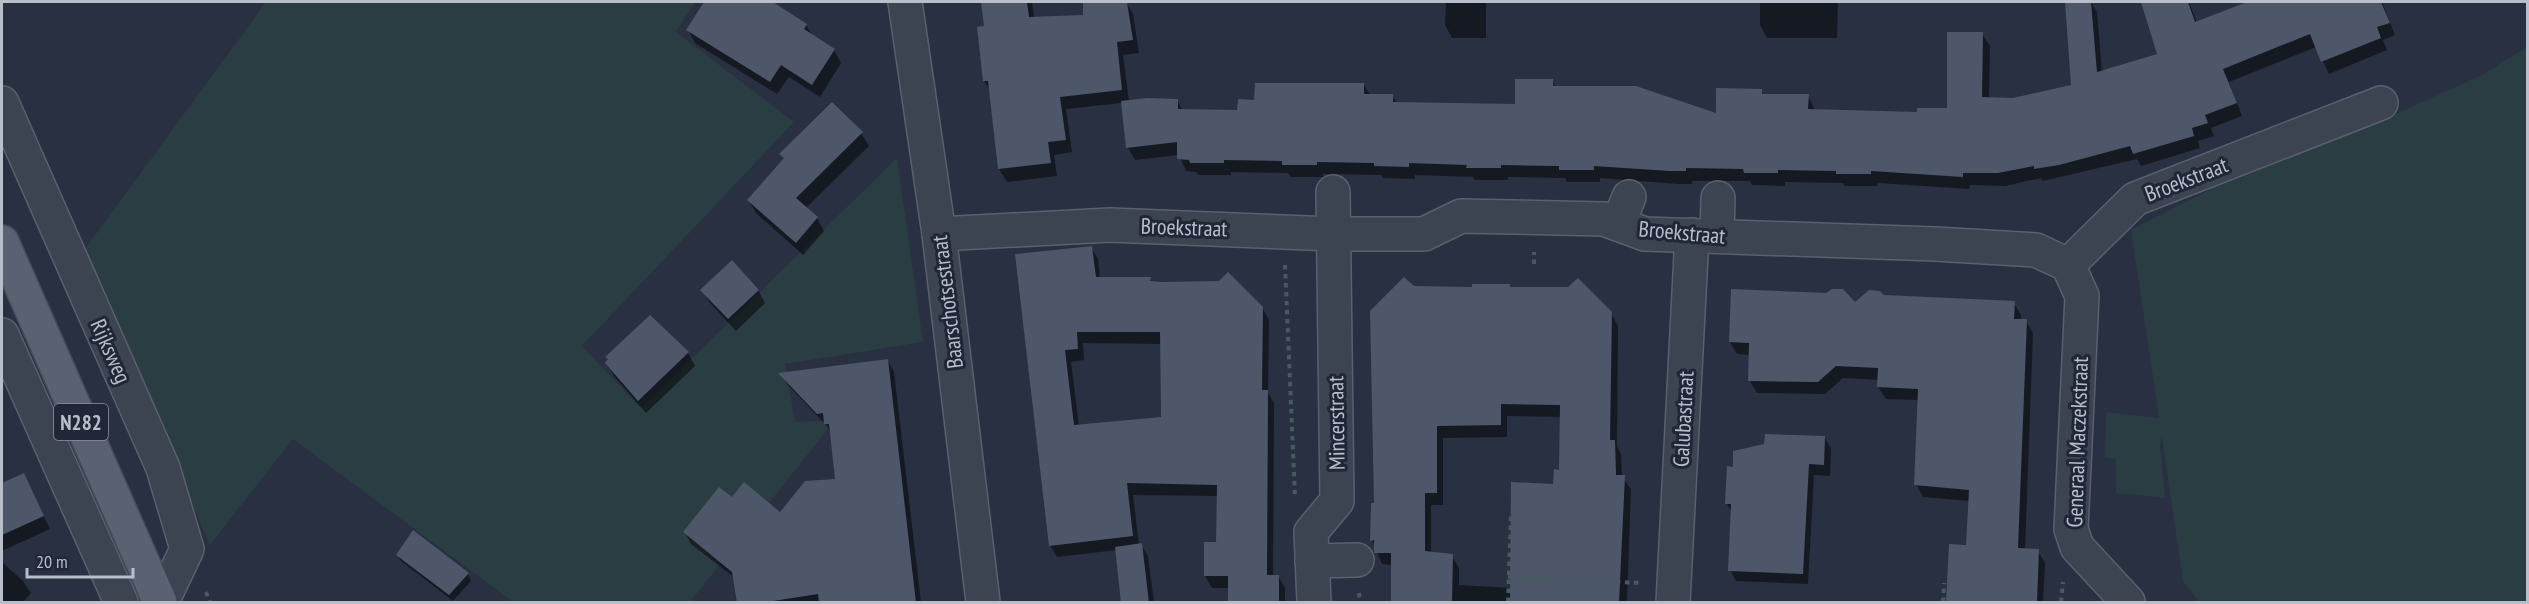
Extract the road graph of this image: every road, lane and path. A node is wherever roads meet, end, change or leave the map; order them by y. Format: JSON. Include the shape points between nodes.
{"nodes":[{"id":1,"x":905,"y":2,"type":"edge"},
{"id":2,"x":2,"y":103,"type":"edge"},
{"id":3,"x":2381,"y":103,"type":"dead end"},
{"id":4,"x":1333,"y":192,"type":"dead end"},
{"id":5,"x":1718,"y":198,"type":"dead end"},
{"id":6,"x":1284,"y":231,"type":"junction"},
{"id":7,"x":939,"y":234,"type":"junction"},
{"id":8,"x":1334,"y":234,"type":"junction"},
{"id":9,"x":1704,"y":235,"type":"junction"},
{"id":10,"x":2,"y":242,"type":"edge"},
{"id":11,"x":2068,"y":265,"type":"junction"},
{"id":12,"x":2,"y":335,"type":"edge"},
{"id":13,"x":1511,"y":516,"type":"dead end"},
{"id":14,"x":1311,"y":546,"type":"junction"},
{"id":15,"x":1357,"y":560,"type":"dead end"},
{"id":16,"x":1508,"y":576,"type":"junction"},
{"id":17,"x":1944,"y":584,"type":"dead end"},
{"id":18,"x":1674,"y":594,"type":"edge"},
{"id":19,"x":121,"y":603,"type":"edge"},
{"id":20,"x":161,"y":603,"type":"edge"},
{"id":21,"x":982,"y":603,"type":"edge"},
{"id":22,"x":1314,"y":603,"type":"edge"},
{"id":23,"x":1508,"y":603,"type":"edge"},
{"id":24,"x":1943,"y":603,"type":"edge"},
{"id":25,"x":2128,"y":603,"type":"edge"}],
"edges":[{"from":1,"to":7,"type":"street","name":"Baarschotsestraat"},
{"from":2,"to":20,"type":"street","name":"Rijksweg","via":[[163,468],[187,549]]},
{"from":3,"to":11,"type":"street","name":"Broekstraat","via":[[2135,199]]},
{"from":4,"to":8,"type":"street","name":"Mincerstraat"},
{"from":5,"to":9,"type":"street","name":"Galubastraat"},
{"from":6,"to":7,"type":"street","name":"Broekstraat","via":[[1110,225]]},
{"from":6,"to":8,"type":"street","name":"Broekstraat"},
{"from":6,"to":14,"type":"path","via":[[1296,512]]},
{"from":7,"to":21,"type":"street","name":"Baarschotsestraat"},
{"from":8,"to":9,"type":"street","name":"Broekstraat","via":[[1424,234],[1461,216],[1535,207],[1604,219],[1623,211],[1645,234]]},
{"from":8,"to":14,"type":"street","name":"Mincerstraat","via":[[1337,501]]},
{"from":9,"to":11,"type":"street","name":"Broekstraat","via":[[2036,250]]},
{"from":9,"to":18,"type":"street","name":"Galubastraat"},
{"from":10,"to":20,"type":"main road","name":"Rijksweg","number":"N282"},
{"from":11,"to":25,"type":"street","name":"Generaal Maczekstraat","via":[[2082,296],[2071,530],[2077,547]]},
{"from":12,"to":19,"type":"street"},
{"from":13,"to":16,"type":"path"},
{"from":14,"to":15,"type":"street"},
{"from":14,"to":22,"type":"street"},
{"from":16,"to":18,"type":"path"},
{"from":16,"to":23,"type":"path"},
{"from":17,"to":24,"type":"path"}]}
